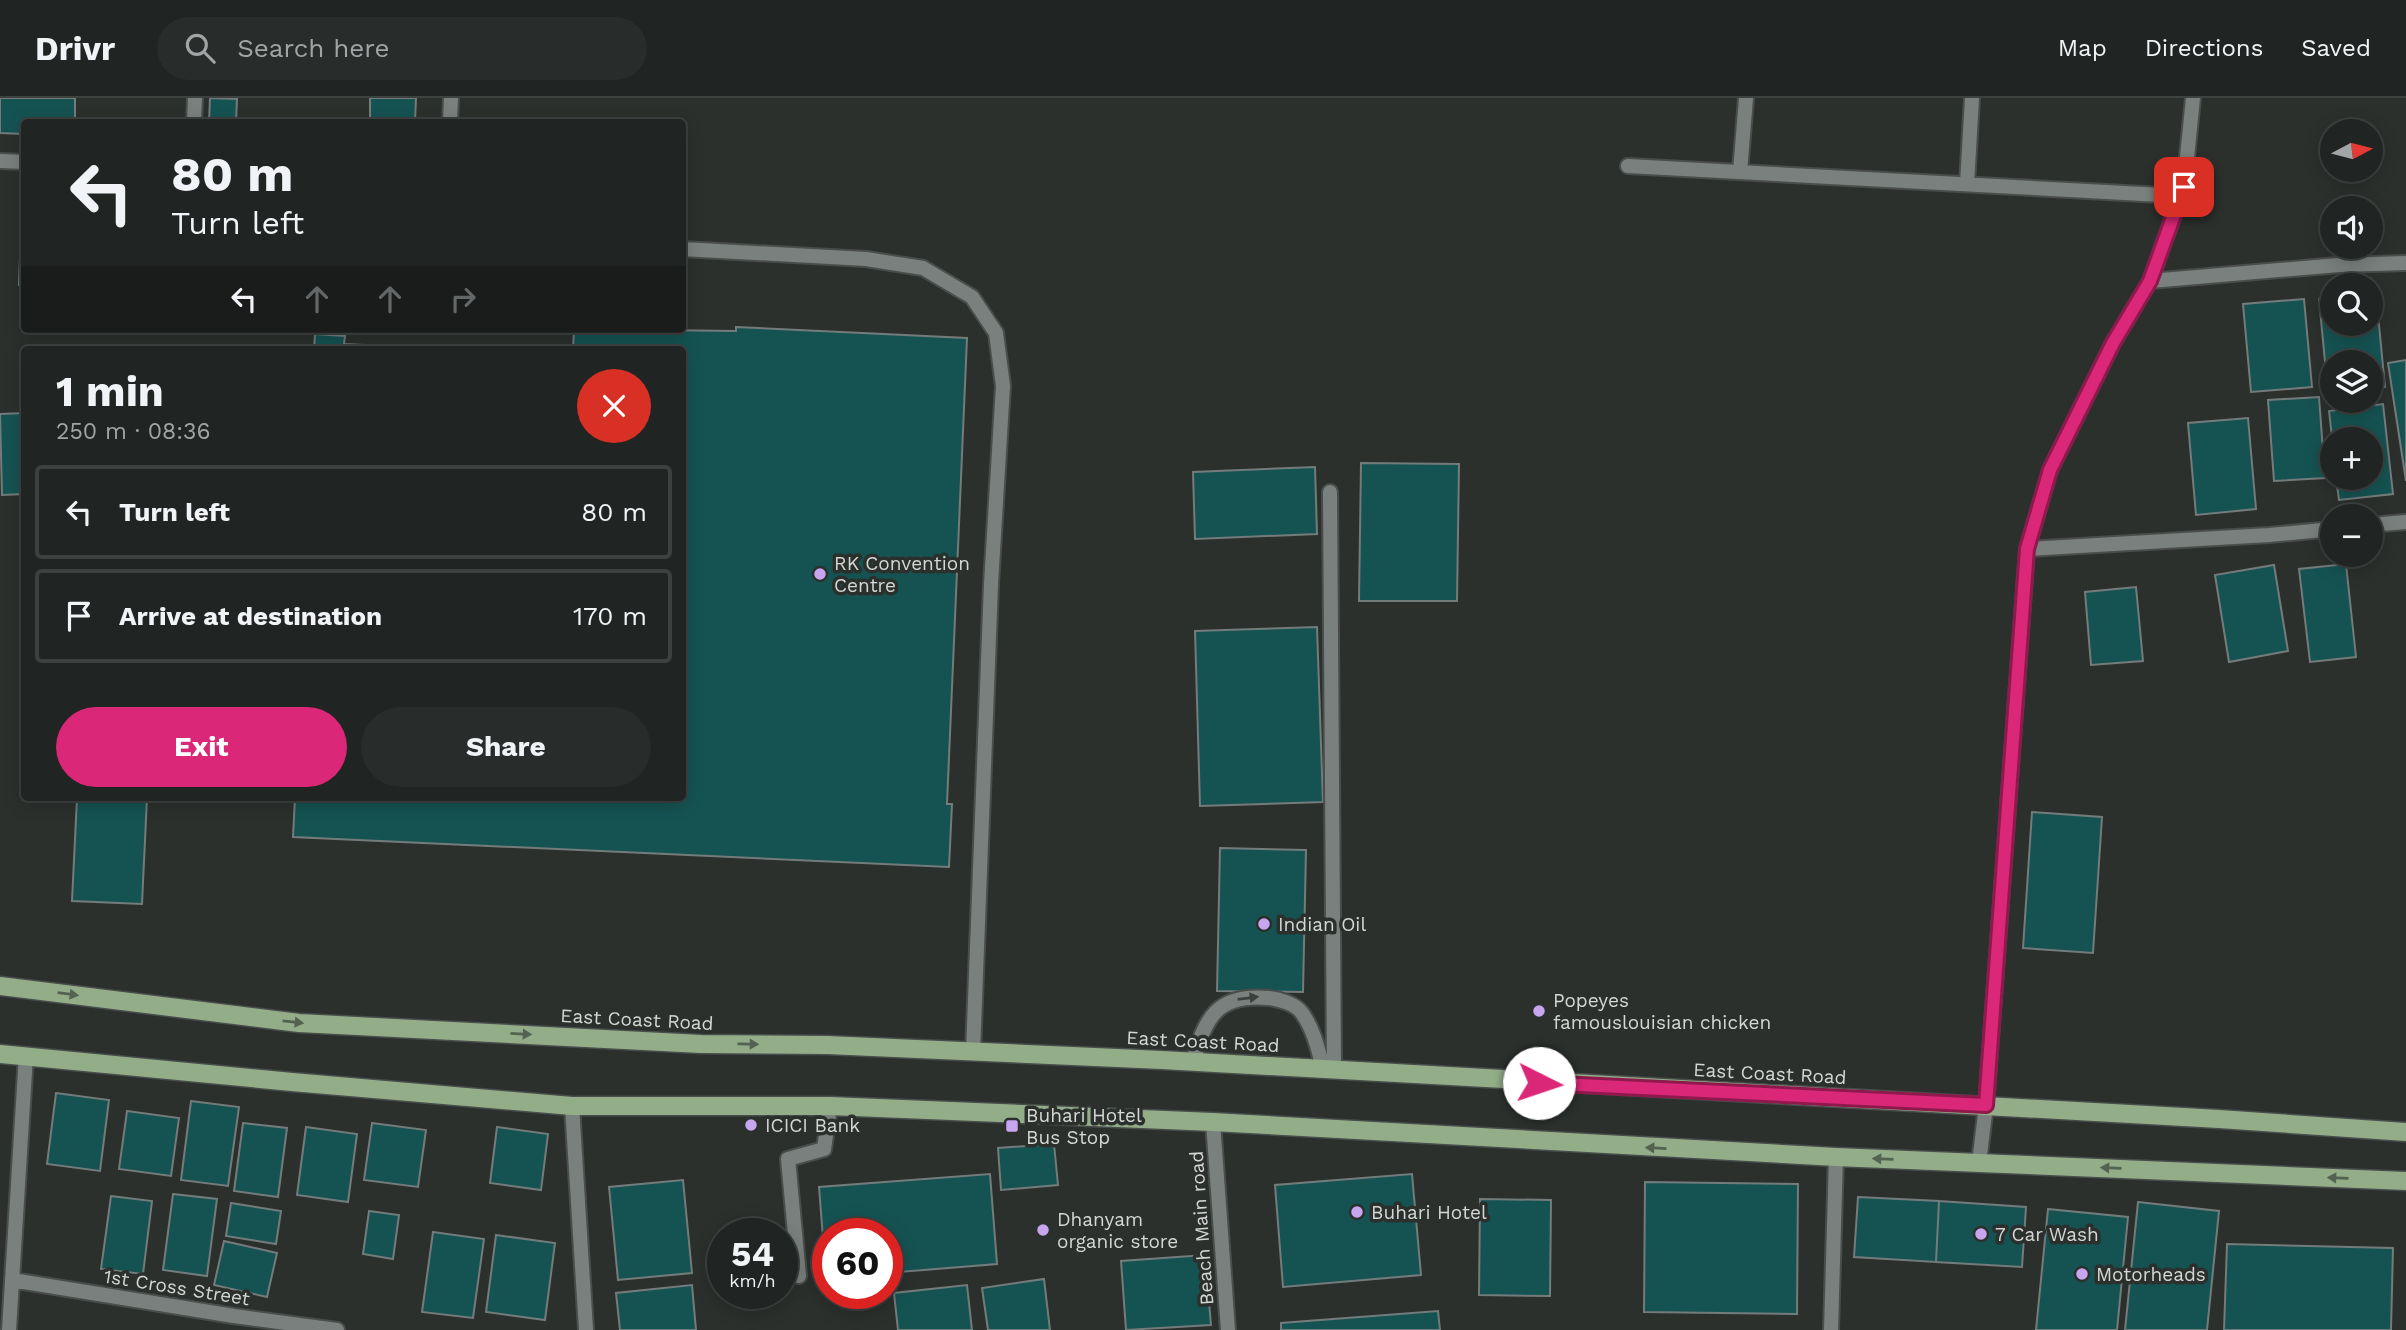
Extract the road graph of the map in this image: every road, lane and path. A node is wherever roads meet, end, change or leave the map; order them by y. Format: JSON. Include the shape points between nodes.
{"nodes":[{"id":1,"x":195,"y":98,"type":"edge"},
{"id":2,"x":451,"y":98,"type":"edge"},
{"id":3,"x":1746,"y":98,"type":"edge"},
{"id":4,"x":1972,"y":98,"type":"edge"},
{"id":5,"x":2193,"y":98,"type":"edge"},
{"id":6,"x":194,"y":119,"type":"edge"},
{"id":7,"x":450,"y":119,"type":"edge"},
{"id":8,"x":0,"y":161,"type":"edge"},
{"id":9,"x":21,"y":162,"type":"edge"},
{"id":10,"x":1628,"y":166,"type":"dead end"},
{"id":11,"x":1740,"y":172,"type":"junction"},
{"id":12,"x":1967,"y":184,"type":"junction"},
{"id":13,"x":2180,"y":195,"type":"junction"},
{"id":14,"x":686,"y":249,"type":"edge"},
{"id":15,"x":2406,"y":263,"type":"edge"},
{"id":16,"x":2150,"y":281,"type":"junction"},
{"id":17,"x":1329,"y":492,"type":"dead end"},
{"id":18,"x":2406,"y":522,"type":"edge"},
{"id":19,"x":2383,"y":524,"type":"edge"},
{"id":20,"x":2320,"y":530,"type":"edge"},
{"id":21,"x":2027,"y":549,"type":"junction"},
{"id":22,"x":0,"y":986,"type":"edge"},
{"id":23,"x":973,"y":1052,"type":"junction"},
{"id":24,"x":0,"y":1054,"type":"edge"},
{"id":25,"x":26,"y":1055,"type":"junction"},
{"id":26,"x":1193,"y":1062,"type":"junction"},
{"id":27,"x":1329,"y":1069,"type":"junction"},
{"id":28,"x":572,"y":1105,"type":"junction"},
{"id":29,"x":1986,"y":1105,"type":"junction"},
{"id":30,"x":830,"y":1106,"type":"junction"},
{"id":31,"x":1213,"y":1122,"type":"junction"},
{"id":32,"x":2406,"y":1132,"type":"edge"},
{"id":33,"x":1836,"y":1157,"type":"junction"},
{"id":34,"x":1979,"y":1163,"type":"junction"},
{"id":35,"x":2406,"y":1181,"type":"edge"},
{"id":36,"x":799,"y":1276,"type":"dead end"},
{"id":37,"x":12,"y":1280,"type":"junction"},
{"id":38,"x":233,"y":1323,"type":"edge"},
{"id":39,"x":9,"y":1330,"type":"edge"},
{"id":40,"x":337,"y":1330,"type":"edge"},
{"id":41,"x":586,"y":1330,"type":"edge"},
{"id":42,"x":1228,"y":1330,"type":"edge"},
{"id":43,"x":1831,"y":1330,"type":"edge"}],
"edges":[{"from":1,"to":6,"type":"street"},
{"from":2,"to":7,"type":"street"},
{"from":3,"to":11,"type":"street"},
{"from":4,"to":12,"type":"street"},
{"from":5,"to":13,"type":"street"},
{"from":8,"to":9,"type":"street"},
{"from":10,"to":11,"type":"street"},
{"from":11,"to":12,"type":"street"},
{"from":12,"to":13,"type":"street"},
{"from":13,"to":16,"type":"street"},
{"from":14,"to":23,"type":"street","via":[[866,259],[923,268],[972,297],[996,333],[1003,386]]},
{"from":15,"to":16,"type":"street"},
{"from":16,"to":21,"type":"street","via":[[2113,343],[2050,470]]},
{"from":17,"to":27,"type":"street"},
{"from":18,"to":19,"type":"street"},
{"from":20,"to":21,"type":"street"},
{"from":21,"to":29,"type":"street"},
{"from":22,"to":23,"type":"main road","name":"East Coast Road","one_way":true,"via":[[299,1023],[701,1044]]},
{"from":23,"to":26,"type":"main road","name":"East Coast Road"},
{"from":24,"to":25,"type":"main road"},
{"from":25,"to":28,"type":"main road"},
{"from":25,"to":37,"type":"street"},
{"from":26,"to":27,"type":"main road","name":"East Coast Road"},
{"from":26,"to":27,"type":"street","one_way":true,"via":[[1209,1019],[1224,1002],[1253,996],[1278,999],[1301,1011]]},
{"from":27,"to":29,"type":"main road","name":"East Coast Road"},
{"from":28,"to":30,"type":"main road"},
{"from":28,"to":41,"type":"street"},
{"from":29,"to":32,"type":"main road","name":"East Coast Road"},
{"from":29,"to":34,"type":"street"},
{"from":30,"to":31,"type":"main road"},
{"from":30,"to":36,"type":"street","via":[[824,1149],[788,1159]]},
{"from":33,"to":31,"type":"main road","one_way":true},
{"from":31,"to":42,"type":"street","name":"Beach Main road"},
{"from":34,"to":33,"type":"main road","one_way":true},
{"from":33,"to":43,"type":"street"},
{"from":35,"to":34,"type":"main road","one_way":true},
{"from":37,"to":38,"type":"street","name":"1st Cross Street"},
{"from":37,"to":39,"type":"street"},
{"from":38,"to":40,"type":"street","name":"1st Cross Street"}]}
